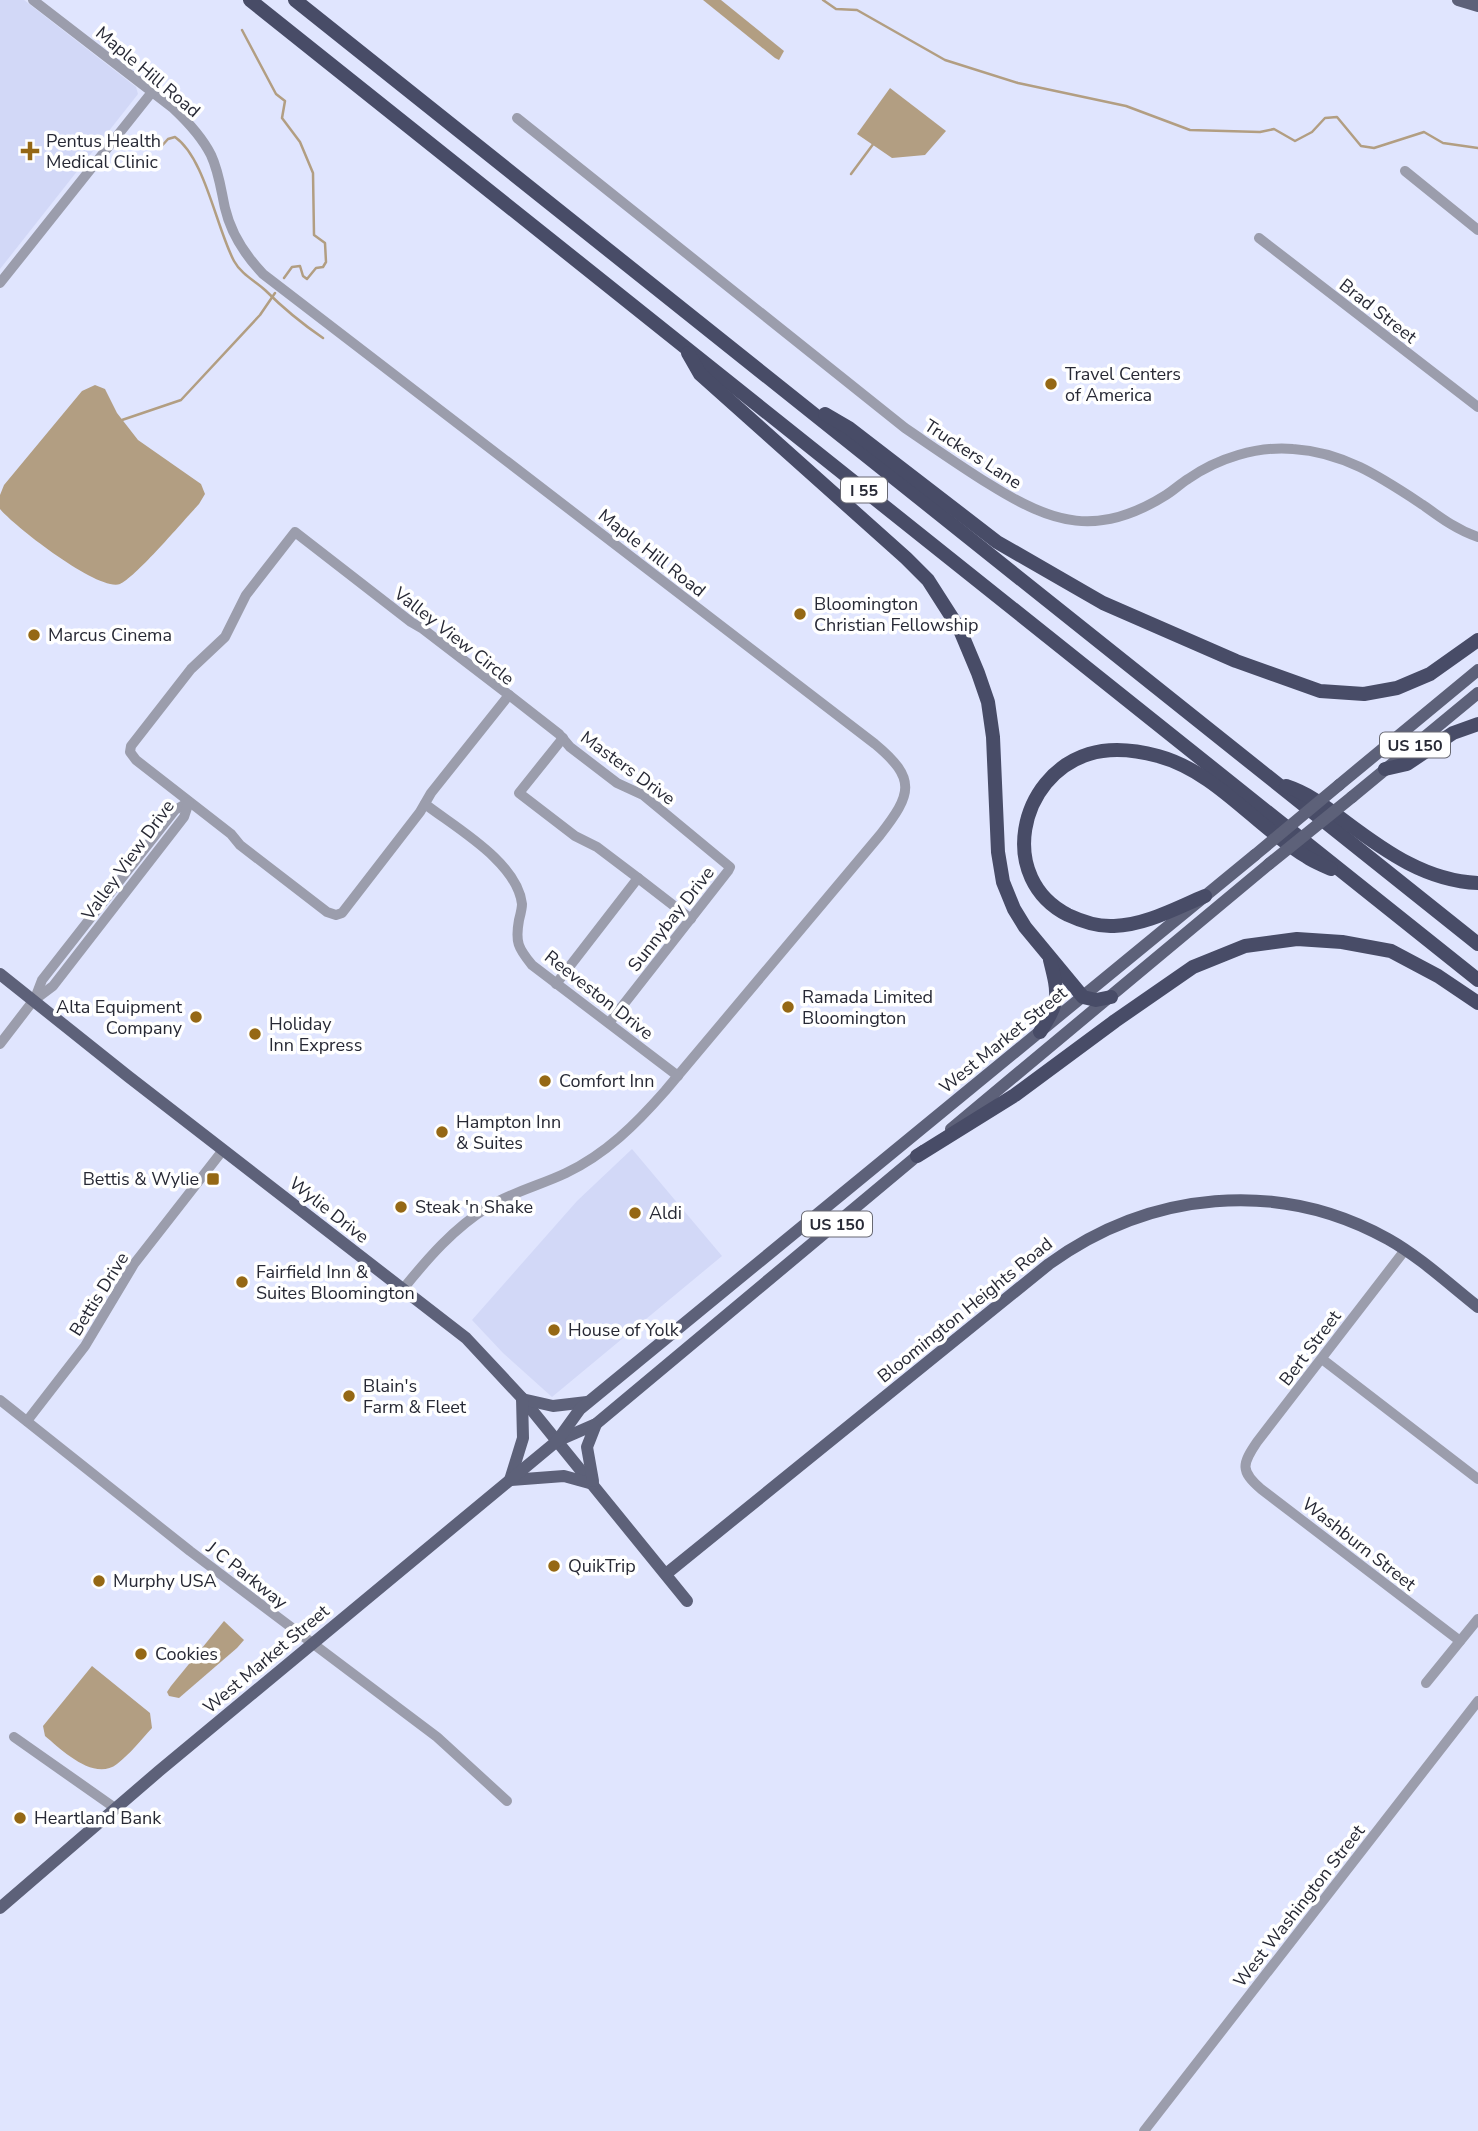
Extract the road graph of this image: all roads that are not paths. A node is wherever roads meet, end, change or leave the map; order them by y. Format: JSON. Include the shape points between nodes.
{"nodes":[{"id":1,"x":33,"y":0,"type":"edge"},
{"id":2,"x":250,"y":0,"type":"edge"},
{"id":3,"x":295,"y":0,"type":"edge"},
{"id":4,"x":1458,"y":0,"type":"edge"},
{"id":5,"x":1478,"y":6,"type":"edge"},
{"id":6,"x":152,"y":92,"type":"junction"},
{"id":7,"x":517,"y":118,"type":"dead end"},
{"id":8,"x":1405,"y":171,"type":"dead end"},
{"id":9,"x":1478,"y":230,"type":"edge"},
{"id":10,"x":1259,"y":238,"type":"dead end"},
{"id":11,"x":0,"y":283,"type":"edge"},
{"id":12,"x":684,"y":346,"type":"junction"},
{"id":13,"x":786,"y":392,"type":"junction"},
{"id":14,"x":1478,"y":407,"type":"edge"},
{"id":15,"x":1478,"y":537,"type":"edge"},
{"id":16,"x":1478,"y":640,"type":"edge"},
{"id":17,"x":1478,"y":670,"type":"edge"},
{"id":18,"x":1478,"y":693,"type":"edge"},
{"id":19,"x":509,"y":695,"type":"junction"},
{"id":20,"x":1478,"y":724,"type":"edge"},
{"id":21,"x":563,"y":738,"type":"junction"},
{"id":22,"x":1385,"y":769,"type":"junction"},
{"id":23,"x":1274,"y":781,"type":"junction"},
{"id":24,"x":189,"y":802,"type":"junction"},
{"id":25,"x":425,"y":804,"type":"junction"},
{"id":26,"x":730,"y":867,"type":"joint"},
{"id":27,"x":638,"y":878,"type":"junction"},
{"id":28,"x":1353,"y":880,"type":"junction"},
{"id":29,"x":1478,"y":883,"type":"edge"},
{"id":30,"x":1205,"y":896,"type":"junction"},
{"id":31,"x":691,"y":919,"type":"junction"},
{"id":32,"x":1478,"y":944,"type":"edge"},
{"id":33,"x":1048,"y":956,"type":"junction"},
{"id":34,"x":0,"y":974,"type":"edge"},
{"id":35,"x":1478,"y":980,"type":"edge"},
{"id":36,"x":556,"y":984,"type":"junction"},
{"id":37,"x":1083,"y":997,"type":"junction"},
{"id":38,"x":1111,"y":997,"type":"junction"},
{"id":39,"x":33,"y":1002,"type":"junction"},
{"id":40,"x":1478,"y":1003,"type":"edge"},
{"id":41,"x":609,"y":1023,"type":"junction"},
{"id":42,"x":1040,"y":1032,"type":"junction"},
{"id":43,"x":0,"y":1044,"type":"edge"},
{"id":44,"x":678,"y":1076,"type":"junction"},
{"id":45,"x":223,"y":1150,"type":"junction"},
{"id":46,"x":918,"y":1156,"type":"junction"},
{"id":47,"x":1405,"y":1250,"type":"junction"},
{"id":48,"x":403,"y":1289,"type":"junction"},
{"id":49,"x":1478,"y":1307,"type":"edge"},
{"id":50,"x":1322,"y":1359,"type":"junction"},
{"id":51,"x":522,"y":1398,"type":"junction"},
{"id":52,"x":0,"y":1400,"type":"edge"},
{"id":53,"x":589,"y":1402,"type":"junction"},
{"id":54,"x":27,"y":1421,"type":"junction"},
{"id":55,"x":596,"y":1424,"type":"junction"},
{"id":56,"x":557,"y":1441,"type":"junction"},
{"id":57,"x":1245,"y":1467,"type":"joint"},
{"id":58,"x":1478,"y":1479,"type":"edge"},
{"id":59,"x":510,"y":1480,"type":"junction"},
{"id":60,"x":594,"y":1485,"type":"junction"},
{"id":61,"x":666,"y":1574,"type":"junction"},
{"id":62,"x":687,"y":1601,"type":"dead end"},
{"id":63,"x":1478,"y":1619,"type":"edge"},
{"id":64,"x":1460,"y":1641,"type":"junction"},
{"id":65,"x":312,"y":1644,"type":"junction"},
{"id":66,"x":1426,"y":1683,"type":"dead end"},
{"id":67,"x":1478,"y":1701,"type":"edge"},
{"id":68,"x":14,"y":1737,"type":"dead end"},
{"id":69,"x":507,"y":1801,"type":"dead end"},
{"id":70,"x":115,"y":1808,"type":"junction"},
{"id":71,"x":0,"y":1908,"type":"edge"},
{"id":72,"x":1144,"y":2131,"type":"edge"}],
"edges":[{"from":1,"to":6,"type":"street","name":"Maple Hill Road"},
{"from":2,"to":12,"type":"highway","number":"I 55"},
{"from":3,"to":13,"type":"highway","number":"I 55"},
{"from":4,"to":5,"type":"main road"},
{"from":6,"to":11,"type":"street"},
{"from":6,"to":44,"type":"street","name":"Maple Hill Road","via":[[185,120],[206,147],[233,232],[262,274],[875,744],[901,770],[905,792],[895,816]]},
{"from":7,"to":15,"type":"street","name":"Truckers Lane","via":[[905,428],[1038,512],[1082,522],[1127,515],[1224,460],[1256,451],[1292,449],[1330,454],[1367,469],[1451,525]]},
{"from":8,"to":9,"type":"street"},
{"from":10,"to":14,"type":"street","name":"Brad Street"},
{"from":12,"to":28,"type":"highway","number":"I 55"},
{"from":12,"to":33,"type":"highway","via":[[700,374],[928,580],[960,631],[988,702],[1003,882],[1014,909]]},
{"from":13,"to":16,"type":"highway","via":[[849,428],[1010,550],[1103,603],[1236,661],[1320,691],[1364,694],[1414,682]]},
{"from":13,"to":23,"type":"highway","number":"I 55"},
{"from":17,"to":30,"type":"main road","name":"West Market Street","number":"US 150","bridge":true},
{"from":18,"to":22,"type":"main road","name":"West Market Street","number":"US 150"},
{"from":19,"to":21,"type":"street","name":"Masters Drive"},
{"from":19,"to":24,"type":"street","name":"Valley View Circle","via":[[295,532],[246,595],[225,637],[191,669],[131,746],[136,760]]},
{"from":19,"to":25,"type":"street","name":"Valley View Circle"},
{"from":20,"to":22,"type":"highway","via":[[1453,733],[1407,764]]},
{"from":21,"to":26,"type":"street","name":"Masters Drive","via":[[617,783],[643,795]]},
{"from":21,"to":27,"type":"street","via":[[519,793]]},
{"from":22,"to":38,"type":"main road","name":"West Market Street","number":"US 150","bridge":true},
{"from":23,"to":29,"type":"highway","via":[[1307,793],[1403,862],[1424,872]]},
{"from":23,"to":32,"type":"highway","number":"I 55"},
{"from":24,"to":25,"type":"street","name":"Valley View Circle","via":[[332,915],[342,913]]},
{"from":24,"to":39,"type":"street","name":"Valley View Drive","via":[[184,817],[53,986]]},
{"from":25,"to":36,"type":"street","name":"Reeveston Drive","via":[[498,860],[515,883],[522,905],[516,937],[522,953]]},
{"from":26,"to":31,"type":"street","name":"Sunnybay Drive"},
{"from":27,"to":31,"type":"street"},
{"from":27,"to":36,"type":"street"},
{"from":28,"to":30,"type":"highway","via":[[1306,857],[1202,777],[1159,756],[1123,750],[1091,753],[1061,768],[1046,782],[1030,810],[1023,842],[1036,885],[1060,911],[1094,925],[1115,926],[1149,920]]},
{"from":28,"to":35,"type":"highway","number":"I 55"},
{"from":30,"to":37,"type":"main road","name":"West Market Street","number":"US 150"},
{"from":31,"to":41,"type":"street","name":"Sunnybay Drive"},
{"from":33,"to":37,"type":"highway"},
{"from":33,"to":42,"type":"highway","via":[[1057,1002]]},
{"from":34,"to":39,"type":"main road","name":"Wylie Drive"},
{"from":36,"to":41,"type":"street","name":"Reeveston Drive"},
{"from":37,"to":38,"type":"highway"},
{"from":37,"to":42,"type":"main road","name":"West Market Street","number":"US 150"},
{"from":38,"to":46,"type":"main road","name":"West Market Street","number":"US 150"},
{"from":39,"to":43,"type":"street","name":"Valley View Drive"},
{"from":39,"to":45,"type":"main road","name":"Wylie Drive"},
{"from":40,"to":46,"type":"highway","via":[[1391,951],[1297,939],[1245,946],[1194,967],[1015,1095]]},
{"from":41,"to":44,"type":"street","name":"Reeveston Drive"},
{"from":42,"to":53,"type":"main road","name":"West Market Street","number":"US 150"},
{"from":44,"to":48,"type":"street","name":"Maple Hill Road","via":[[629,1129],[583,1164],[506,1197],[455,1231]]},
{"from":45,"to":48,"type":"main road","name":"Wylie Drive"},
{"from":45,"to":54,"type":"street","name":"Bettis Drive","via":[[134,1264],[85,1346]]},
{"from":46,"to":55,"type":"main road","name":"West Market Street","number":"US 150"},
{"from":47,"to":49,"type":"main road","name":"Bloomington Heights Road"},
{"from":47,"to":50,"type":"street","name":"Bert Street"},
{"from":47,"to":61,"type":"main road","name":"Bloomington Heights Road","via":[[1340,1218],[1261,1200],[1160,1209],[1105,1229],[1012,1292]]},
{"from":48,"to":51,"type":"main road","name":"Wylie Drive","via":[[466,1338]]},
{"from":50,"to":57,"type":"street","name":"Bert Street","via":[[1256,1442]]},
{"from":50,"to":58,"type":"street"},
{"from":51,"to":53,"type":"main road","via":[[553,1406]]},
{"from":51,"to":56,"type":"main road","name":"Wylie Drive"},
{"from":51,"to":59,"type":"main road","via":[[523,1438]]},
{"from":52,"to":54,"type":"street","name":"J C Parkway"},
{"from":53,"to":56,"type":"main road","name":"West Market Street","number":"US 150"},
{"from":54,"to":65,"type":"street","name":"J C Parkway"},
{"from":55,"to":56,"type":"main road","name":"West Market Street","number":"US 150"},
{"from":55,"to":60,"type":"main road","via":[[587,1447]]},
{"from":56,"to":59,"type":"main road","name":"West Market Street","number":"US 150"},
{"from":56,"to":60,"type":"main road","name":"Wylie Drive"},
{"from":57,"to":64,"type":"street","name":"Washburn Street","via":[[1261,1489]]},
{"from":59,"to":60,"type":"main road","via":[[564,1476]]},
{"from":59,"to":65,"type":"main road","name":"West Market Street","number":"US 150"},
{"from":60,"to":61,"type":"main road","name":"Wylie Drive"},
{"from":61,"to":62,"type":"main road","name":"Wylie Drive"},
{"from":63,"to":64,"type":"street"},
{"from":64,"to":66,"type":"street"},
{"from":65,"to":69,"type":"street","name":"J C Parkway","via":[[437,1737]]},
{"from":65,"to":70,"type":"main road","name":"West Market Street","number":"US 150"},
{"from":67,"to":72,"type":"street","name":"West Washington Street"},
{"from":68,"to":70,"type":"street"},
{"from":70,"to":71,"type":"main road","name":"West Market Street","number":"US 150"}]}
